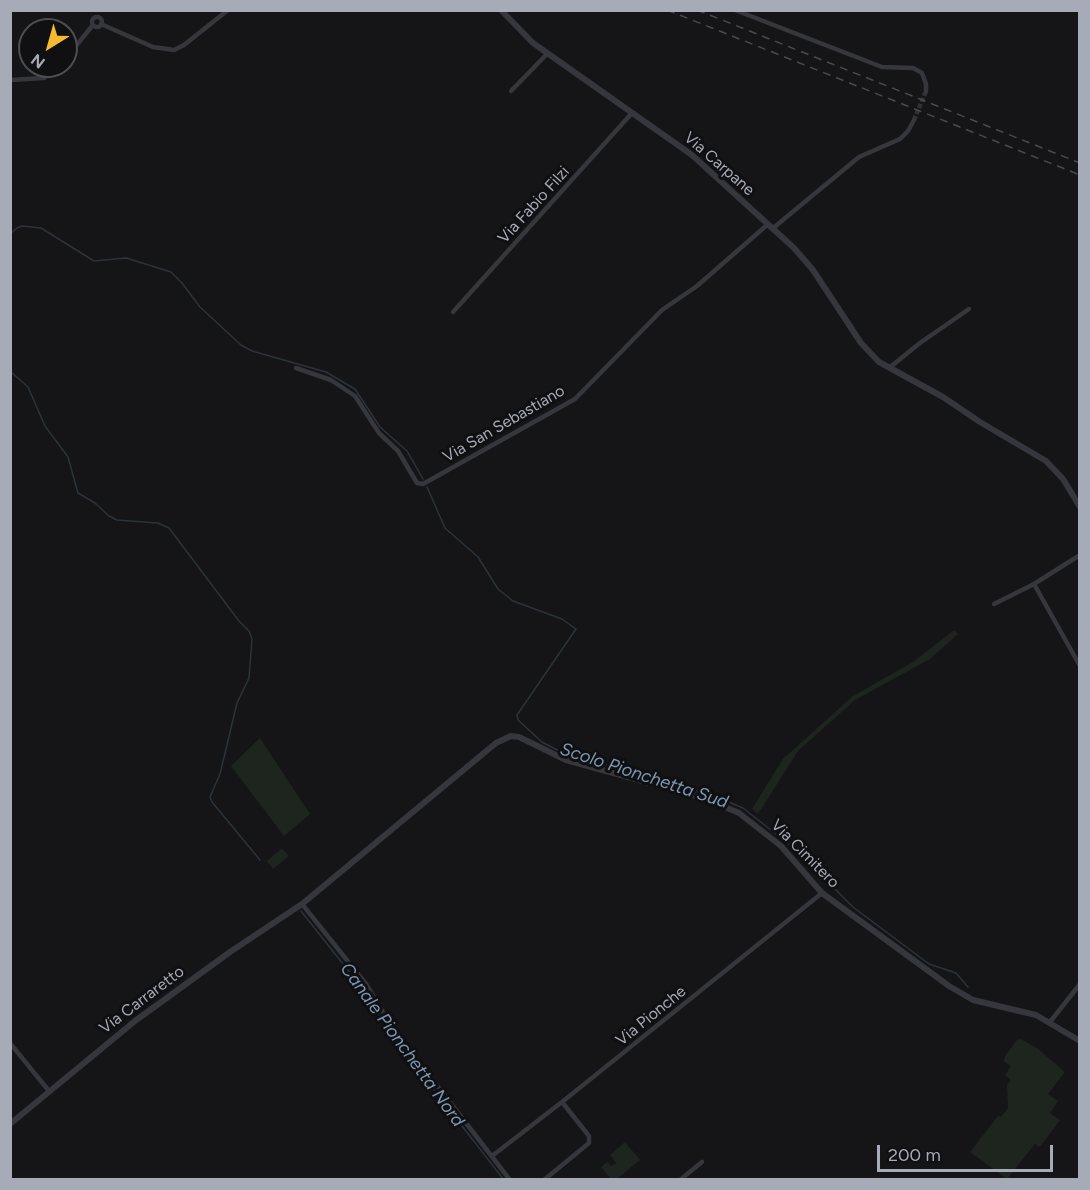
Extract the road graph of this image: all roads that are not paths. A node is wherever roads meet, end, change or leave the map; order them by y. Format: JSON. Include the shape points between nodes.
{"nodes":[{"id":1,"x":99,"y":10,"type":"edge"},
{"id":2,"x":501,"y":10,"type":"edge"},
{"id":3,"x":735,"y":10,"type":"edge"},
{"id":4,"x":227,"y":11,"type":"edge"},
{"id":5,"x":98,"y":17,"type":"junction"},
{"id":6,"x":101,"y":24,"type":"junction"},
{"id":7,"x":93,"y":25,"type":"junction"},
{"id":8,"x":78,"y":43,"type":"edge"},
{"id":9,"x":548,"y":54,"type":"junction"},
{"id":10,"x":44,"y":78,"type":"edge"},
{"id":11,"x":10,"y":80,"type":"edge"},
{"id":12,"x":511,"y":91,"type":"dead end"},
{"id":13,"x":926,"y":91,"type":"dead end"},
{"id":14,"x":632,"y":113,"type":"junction"},
{"id":15,"x":914,"y":120,"type":"tunnel mouth"},
{"id":16,"x":769,"y":227,"type":"junction"},
{"id":17,"x":969,"y":309,"type":"dead end"},
{"id":18,"x":453,"y":312,"type":"dead end"},
{"id":19,"x":296,"y":368,"type":"dead end"},
{"id":20,"x":888,"y":369,"type":"junction"},
{"id":21,"x":1080,"y":507,"type":"edge"},
{"id":22,"x":1080,"y":555,"type":"edge"},
{"id":23,"x":1034,"y":584,"type":"junction"},
{"id":24,"x":994,"y":604,"type":"dead end"},
{"id":25,"x":1080,"y":666,"type":"edge"},
{"id":26,"x":822,"y":894,"type":"junction"},
{"id":27,"x":300,"y":906,"type":"junction"},
{"id":28,"x":1080,"y":984,"type":"edge"},
{"id":29,"x":1050,"y":1022,"type":"junction"},
{"id":30,"x":1080,"y":1041,"type":"edge"},
{"id":31,"x":10,"y":1042,"type":"edge"},
{"id":32,"x":49,"y":1091,"type":"junction"},
{"id":33,"x":562,"y":1102,"type":"junction"},
{"id":34,"x":10,"y":1124,"type":"edge"},
{"id":35,"x":492,"y":1156,"type":"junction"},
{"id":36,"x":702,"y":1162,"type":"dead end"},
{"id":37,"x":510,"y":1179,"type":"edge"},
{"id":38,"x":544,"y":1179,"type":"edge"},
{"id":39,"x":680,"y":1179,"type":"edge"}],
"edges":[{"from":1,"to":5,"type":"street"},
{"from":2,"to":9,"type":"street","name":"Via Carpane"},
{"from":3,"to":13,"type":"street","via":[[882,67],[913,68],[922,73]]},
{"from":4,"to":6,"type":"street","via":[[174,50],[153,47]]},
{"from":5,"to":6,"type":"street"},
{"from":5,"to":7,"type":"street","via":[[93,19]]},
{"from":6,"to":7,"type":"street"},
{"from":7,"to":8,"type":"street"},
{"from":9,"to":12,"type":"street"},
{"from":9,"to":14,"type":"street","name":"Via Carpane"},
{"from":10,"to":11,"type":"street"},
{"from":14,"to":16,"type":"street","name":"Via Carpane","via":[[692,156]]},
{"from":14,"to":18,"type":"street","name":"Via Fabio Filzi"},
{"from":15,"to":16,"type":"street","via":[[900,139],[859,157]]},
{"from":16,"to":19,"type":"street","name":"Via San Sebastiano","via":[[662,310],[575,399],[423,483],[417,483],[398,451],[379,433],[354,396],[338,383]]},
{"from":16,"to":20,"type":"street","name":"Via Carpane","via":[[813,270],[861,343]]},
{"from":17,"to":20,"type":"street"},
{"from":20,"to":21,"type":"street","name":"Via Carpane","via":[[943,397],[1046,462],[1063,479]]},
{"from":22,"to":23,"type":"street"},
{"from":23,"to":24,"type":"street"},
{"from":23,"to":25,"type":"street"},
{"from":26,"to":27,"type":"street","name":"Via Cimitero","via":[[781,846],[739,813],[704,798],[558,757],[511,736],[496,743]]},
{"from":26,"to":29,"type":"street","name":"Via Cimitero","via":[[959,993]]},
{"from":26,"to":33,"type":"street","name":"Via Pionche"},
{"from":27,"to":32,"type":"street","name":"Via Carraretto","via":[[135,1021]]},
{"from":27,"to":35,"type":"street","via":[[366,984],[390,1026]]},
{"from":28,"to":29,"type":"street"},
{"from":29,"to":30,"type":"street","name":"Via Cimitero"},
{"from":31,"to":32,"type":"street"},
{"from":32,"to":34,"type":"street","name":"Via Carraretto"},
{"from":33,"to":35,"type":"street","name":"Via Pionche"},
{"from":33,"to":38,"type":"street","via":[[589,1136],[589,1143]]},
{"from":35,"to":37,"type":"street"},
{"from":36,"to":39,"type":"street"}]}
